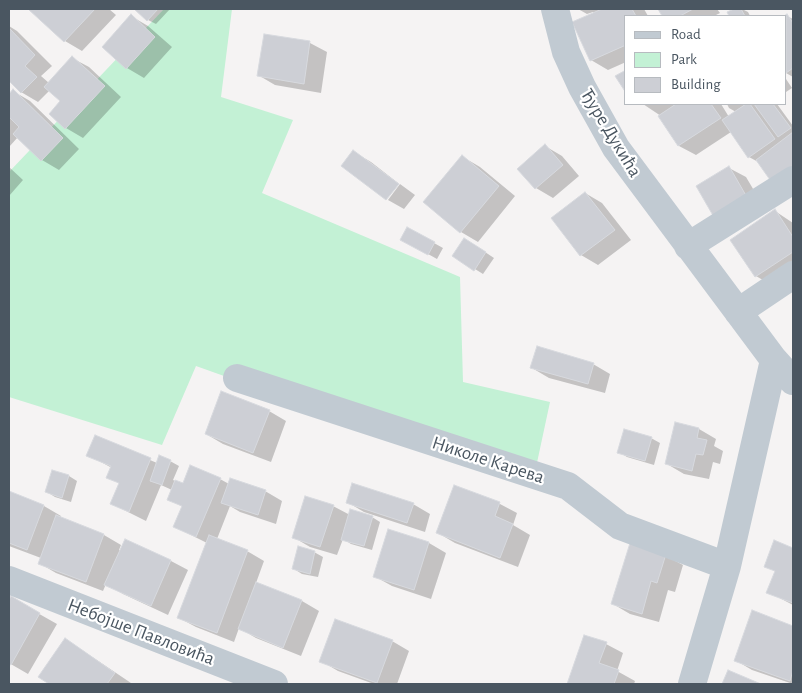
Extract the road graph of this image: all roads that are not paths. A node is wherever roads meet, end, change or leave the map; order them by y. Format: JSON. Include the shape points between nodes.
{"nodes":[{"id":1,"x":555,"y":9,"type":"edge"},
{"id":2,"x":793,"y":180,"type":"edge"},
{"id":3,"x":688,"y":246,"type":"junction"},
{"id":4,"x":793,"y":275,"type":"edge"},
{"id":5,"x":738,"y":312,"type":"junction"},
{"id":6,"x":774,"y":360,"type":"junction"},
{"id":7,"x":237,"y":378,"type":"dead end"},
{"id":8,"x":793,"y":381,"type":"edge"},
{"id":9,"x":727,"y":566,"type":"junction"},
{"id":10,"x":9,"y":580,"type":"edge"},
{"id":11,"x":274,"y":684,"type":"edge"},
{"id":12,"x":692,"y":684,"type":"edge"}],
"edges":[{"from":1,"to":3,"type":"street","name":"Ђуре Дукића","via":[[566,52],[616,148]]},
{"from":2,"to":3,"type":"street"},
{"from":3,"to":5,"type":"street","name":"Ђуре Дукића"},
{"from":4,"to":5,"type":"street"},
{"from":5,"to":6,"type":"street","name":"Ђуре Дукића"},
{"from":6,"to":8,"type":"street","name":"Ђуре Дукића"},
{"from":6,"to":9,"type":"street"},
{"from":7,"to":9,"type":"street","name":"Николе Карева","via":[[568,486],[620,526]]},
{"from":9,"to":12,"type":"street"},
{"from":10,"to":11,"type":"street","name":"Небојше Павловића"}]}
